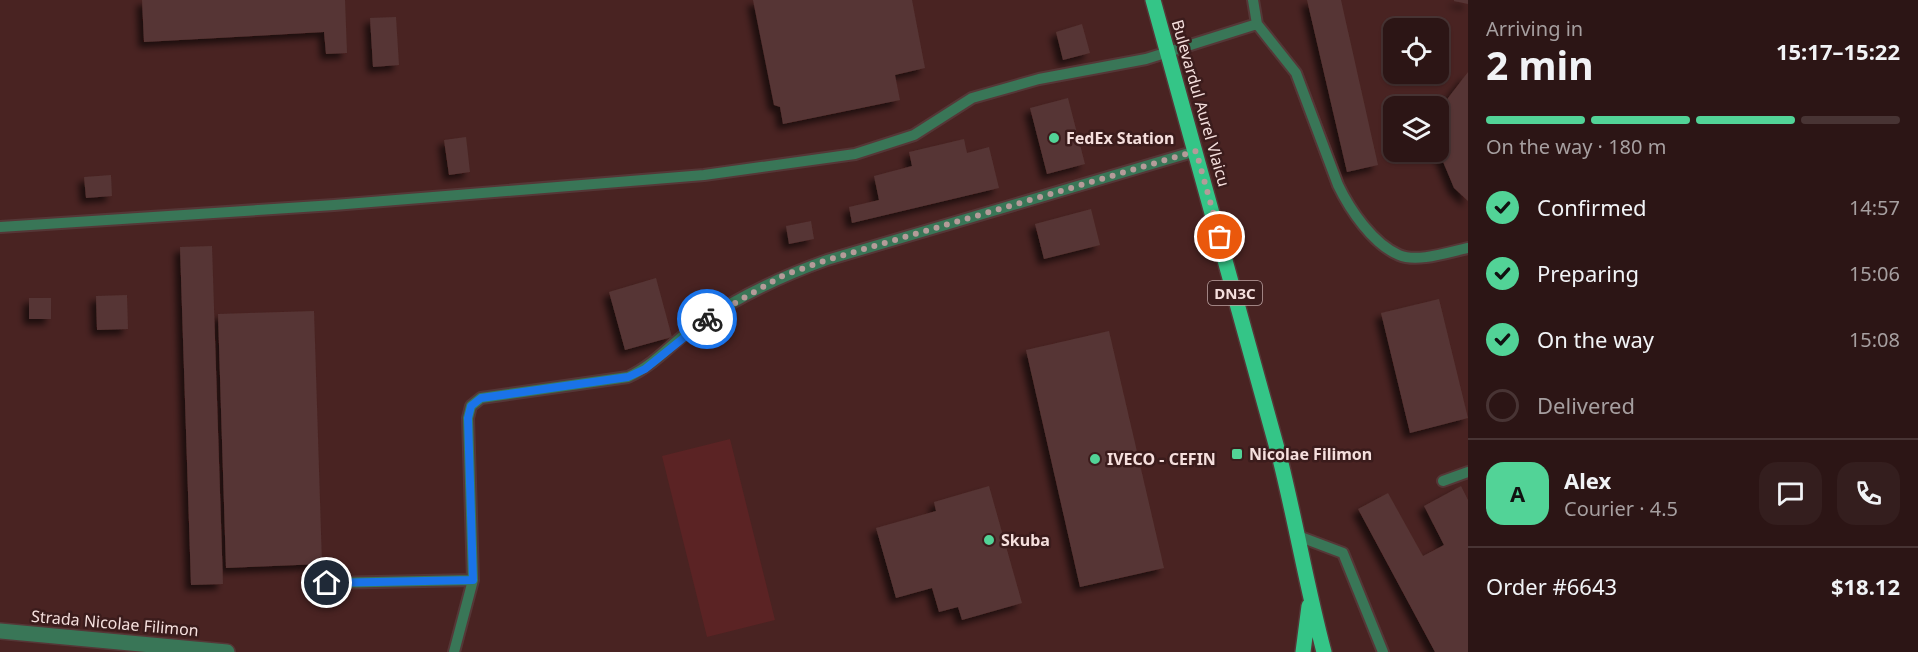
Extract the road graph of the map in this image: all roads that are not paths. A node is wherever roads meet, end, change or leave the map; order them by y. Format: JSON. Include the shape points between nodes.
{"nodes":[{"id":1,"x":1153,"y":0,"type":"edge"},
{"id":2,"x":1254,"y":0,"type":"edge"},
{"id":3,"x":1257,"y":24,"type":"junction"},
{"id":4,"x":1168,"y":52,"type":"junction"},
{"id":5,"x":1196,"y":151,"type":"junction"},
{"id":6,"x":0,"y":228,"type":"edge"},
{"id":7,"x":1468,"y":248,"type":"edge"},
{"id":8,"x":1468,"y":472,"type":"edge"},
{"id":9,"x":1443,"y":481,"type":"dead end"},
{"id":10,"x":1299,"y":536,"type":"junction"},
{"id":11,"x":473,"y":580,"type":"junction"},
{"id":12,"x":327,"y":583,"type":"dead end"},
{"id":13,"x":1310,"y":600,"type":"junction"},
{"id":14,"x":0,"y":631,"type":"edge"},
{"id":15,"x":1319,"y":633,"type":"junction"},
{"id":16,"x":181,"y":650,"type":"edge"},
{"id":17,"x":227,"y":652,"type":"edge"},
{"id":18,"x":454,"y":652,"type":"edge"},
{"id":19,"x":1303,"y":652,"type":"edge"},
{"id":20,"x":1312,"y":652,"type":"edge"},
{"id":21,"x":1324,"y":652,"type":"edge"},
{"id":22,"x":1332,"y":652,"type":"edge"},
{"id":23,"x":1383,"y":652,"type":"edge"}],
"edges":[{"from":1,"to":4,"type":"main road","name":"Bulevardul Aurel Vlaicu","number":"DN3C"},
{"from":2,"to":3,"type":"lane"},
{"from":3,"to":4,"type":"lane"},
{"from":3,"to":7,"type":"lane","via":[[1296,74],[1338,186],[1368,232],[1399,256],[1419,257]]},
{"from":4,"to":5,"type":"main road","name":"Bulevardul Aurel Vlaicu","number":"DN3C"},
{"from":4,"to":6,"type":"lane","via":[[1039,79],[972,98],[914,135],[855,154],[692,176]]},
{"from":5,"to":10,"type":"main road","name":"Bulevardul Aurel Vlaicu","number":"DN3C"},
{"from":5,"to":11,"type":"lane","via":[[784,275],[698,324],[645,369],[628,377],[481,398],[471,406],[468,418]]},
{"from":8,"to":9,"type":"lane"},
{"from":10,"to":13,"type":"main road","name":"Bulevardul Aurel Vlaicu","number":"DN3C"},
{"from":10,"to":23,"type":"lane","via":[[1343,553]]},
{"from":11,"to":12,"type":"lane"},
{"from":11,"to":18,"type":"lane"},
{"from":13,"to":15,"type":"main road","name":"Bulevardul Aurel Vlaicu","number":"DN3C"},
{"from":13,"to":19,"type":"main road"},
{"from":13,"to":20,"type":"main road","name":"Bulevardul Aurel Vlaicu","number":"DN3C"},
{"from":14,"to":16,"type":"street","name":"Strada Nicolae Filimon"},
{"from":15,"to":21,"type":"main road","name":"Bulevardul Aurel Vlaicu","number":"DN3C"},
{"from":15,"to":22,"type":"main road"},
{"from":16,"to":17,"type":"street","name":"Strada Nicolae Filimon"}]}
